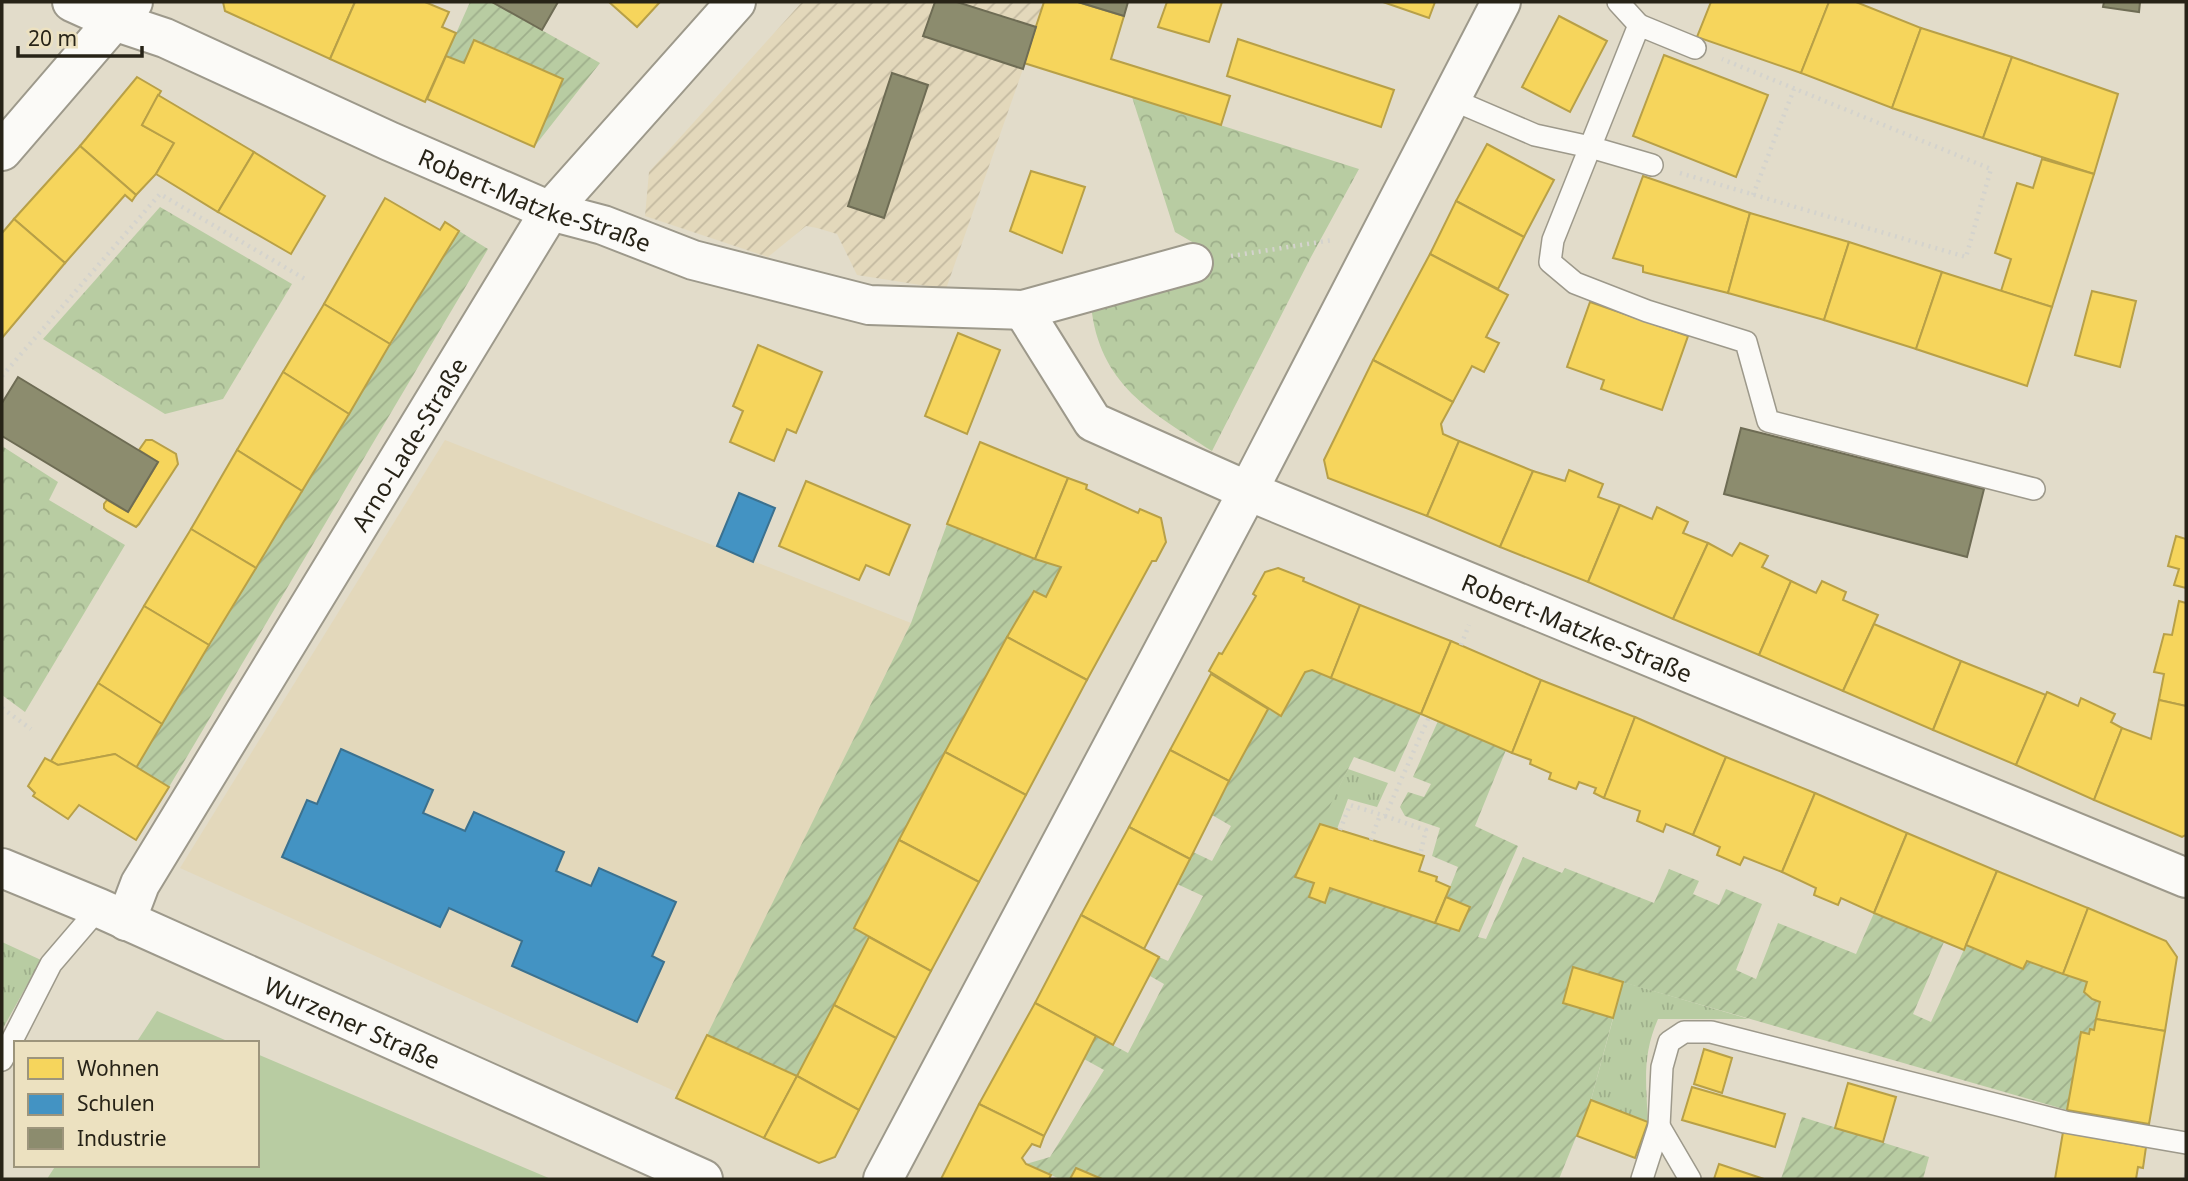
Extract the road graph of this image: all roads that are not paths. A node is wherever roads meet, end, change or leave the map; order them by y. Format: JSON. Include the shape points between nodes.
{"nodes":[{"id":1,"x":72,"y":2,"type":"edge"},
{"id":2,"x":736,"y":2,"type":"edge"},
{"id":3,"x":1501,"y":2,"type":"edge"},
{"id":4,"x":1618,"y":2,"type":"edge"},
{"id":5,"x":123,"y":11,"type":"edge"},
{"id":6,"x":1639,"y":25,"type":"junction"},
{"id":7,"x":1695,"y":48,"type":"road end"},
{"id":8,"x":1451,"y":99,"type":"junction"},
{"id":9,"x":1590,"y":147,"type":"junction"},
{"id":10,"x":2,"y":151,"type":"edge"},
{"id":11,"x":1652,"y":165,"type":"road end"},
{"id":12,"x":550,"y":211,"type":"junction"},
{"id":13,"x":1193,"y":263,"type":"road end"},
{"id":14,"x":1023,"y":310,"type":"junction"},
{"id":15,"x":2035,"y":489,"type":"dead end"},
{"id":16,"x":1248,"y":491,"type":"junction"},
{"id":17,"x":2,"y":868,"type":"edge"},
{"id":18,"x":2186,"y":878,"type":"edge"},
{"id":19,"x":112,"y":914,"type":"junction"},
{"id":20,"x":2,"y":1060,"type":"edge"},
{"id":21,"x":1659,"y":1126,"type":"junction"},
{"id":22,"x":2186,"y":1143,"type":"edge"},
{"id":23,"x":653,"y":1169,"type":"edge"},
{"id":24,"x":703,"y":1179,"type":"edge"},
{"id":25,"x":883,"y":1179,"type":"edge"},
{"id":26,"x":1642,"y":1179,"type":"edge"},
{"id":27,"x":1690,"y":1179,"type":"edge"}],
"edges":[{"from":1,"to":5,"type":"street","name":"Robert-Matzke-Straße"},
{"from":2,"to":12,"type":"street","name":"Arno-Lade-Straße"},
{"from":3,"to":8,"type":"street"},
{"from":4,"to":6,"type":"lane"},
{"from":5,"to":10,"type":"street"},
{"from":5,"to":12,"type":"street","name":"Robert-Matzke-Straße","via":[[165,38]]},
{"from":6,"to":7,"type":"lane"},
{"from":6,"to":9,"type":"lane"},
{"from":8,"to":9,"type":"lane","via":[[1535,135]]},
{"from":8,"to":16,"type":"street"},
{"from":9,"to":11,"type":"lane"},
{"from":9,"to":15,"type":"lane","via":[[1553,240],[1550,262],[1575,283],[1746,342],[1768,421]]},
{"from":12,"to":14,"type":"street","name":"Robert-Matzke-Straße","via":[[603,225],[694,260],[869,305]]},
{"from":12,"to":19,"type":"street","name":"Arno-Lade-Straße","via":[[140,884]]},
{"from":13,"to":14,"type":"street","name":"Robert-Matzke-Straße"},
{"from":14,"to":16,"type":"street","name":"Robert-Matzke-Straße","via":[[1093,422]]},
{"from":16,"to":18,"type":"street","name":"Robert-Matzke-Straße"},
{"from":16,"to":25,"type":"street"},
{"from":17,"to":19,"type":"street","name":"Wurzener Straße"},
{"from":19,"to":20,"type":"lane","via":[[51,964]]},
{"from":19,"to":23,"type":"street","name":"Wurzener Straße"},
{"from":21,"to":22,"type":"lane","via":[[1662,1067],[1669,1042],[1685,1032],[1711,1032],[2065,1122]]},
{"from":21,"to":26,"type":"lane"},
{"from":21,"to":27,"type":"lane"},
{"from":23,"to":24,"type":"street","name":"Wurzener Straße"}]}
